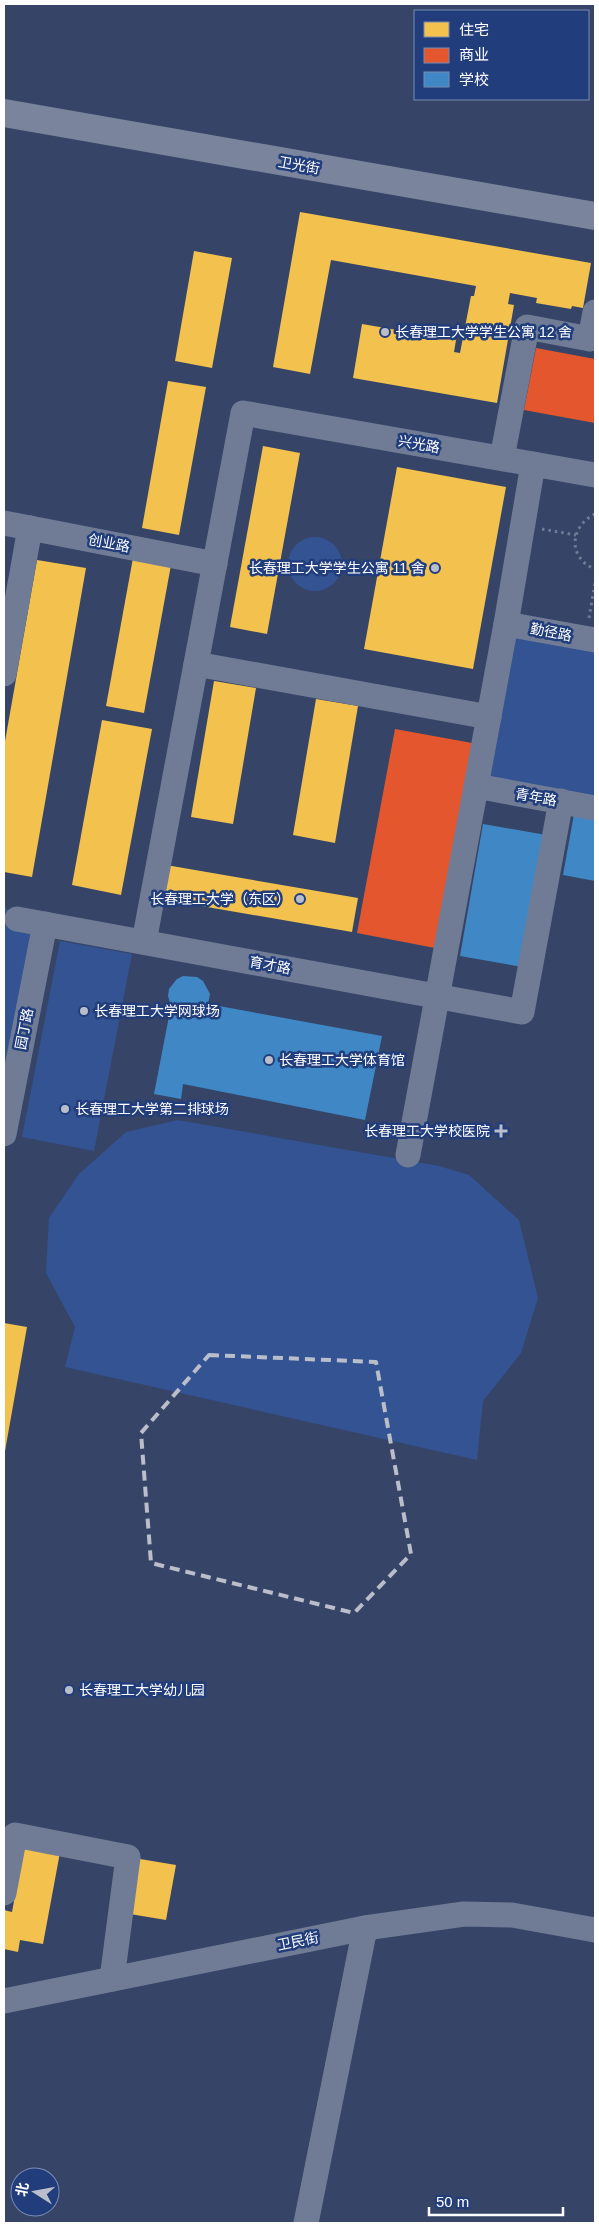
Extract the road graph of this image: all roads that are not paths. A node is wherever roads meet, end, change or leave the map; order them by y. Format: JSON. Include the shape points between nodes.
{"nodes":[{"id":1,"x":4,"y":113,"type":"edge"},
{"id":2,"x":595,"y":216,"type":"edge"},
{"id":3,"x":595,"y":312,"type":"edge"},
{"id":4,"x":502,"y":458,"type":"junction"},
{"id":5,"x":533,"y":464,"type":"junction"},
{"id":6,"x":595,"y":475,"type":"edge"},
{"id":7,"x":4,"y":523,"type":"edge"},
{"id":8,"x":30,"y":528,"type":"junction"},
{"id":9,"x":215,"y":564,"type":"junction"},
{"id":10,"x":506,"y":624,"type":"junction"},
{"id":11,"x":590,"y":639,"type":"edge"},
{"id":12,"x":196,"y":664,"type":"junction"},
{"id":13,"x":4,"y":674,"type":"edge"},
{"id":14,"x":489,"y":717,"type":"junction"},
{"id":15,"x":476,"y":786,"type":"junction"},
{"id":16,"x":561,"y":801,"type":"junction"},
{"id":17,"x":595,"y":808,"type":"edge"},
{"id":18,"x":8,"y":917,"type":"edge"},
{"id":19,"x":45,"y":924,"type":"junction"},
{"id":20,"x":144,"y":942,"type":"junction"},
{"id":21,"x":437,"y":996,"type":"junction"},
{"id":22,"x":4,"y":1134,"type":"edge"},
{"id":23,"x":408,"y":1154,"type":"dead end"},
{"id":24,"x":9,"y":1835,"type":"edge"},
{"id":25,"x":4,"y":1893,"type":"edge"},
{"id":26,"x":365,"y":1928,"type":"junction"},
{"id":27,"x":595,"y":1930,"type":"edge"},
{"id":28,"x":112,"y":1979,"type":"junction"},
{"id":29,"x":4,"y":2002,"type":"edge"},
{"id":30,"x":306,"y":2223,"type":"edge"}],
"edges":[{"from":1,"to":2,"type":"main road","name":"卫光街"},
{"from":3,"to":4,"type":"street","via":[[590,339],[527,327]]},
{"from":4,"to":5,"type":"street","name":"兴光路"},
{"from":4,"to":9,"type":"street","name":"兴光路","via":[[243,413]]},
{"from":5,"to":6,"type":"street","name":"兴光路"},
{"from":5,"to":10,"type":"street"},
{"from":7,"to":8,"type":"street","name":"创业路"},
{"from":8,"to":9,"type":"street","name":"创业路"},
{"from":8,"to":13,"type":"street"},
{"from":9,"to":12,"type":"street"},
{"from":10,"to":11,"type":"street","name":"勤径路"},
{"from":10,"to":14,"type":"street"},
{"from":12,"to":14,"type":"street"},
{"from":12,"to":20,"type":"street"},
{"from":14,"to":15,"type":"street"},
{"from":15,"to":16,"type":"street","name":"青年路"},
{"from":15,"to":21,"type":"street"},
{"from":16,"to":17,"type":"street","name":"青年路"},
{"from":16,"to":21,"type":"street","name":"育才路","via":[[522,1012]]},
{"from":18,"to":19,"type":"street","name":"育才路"},
{"from":19,"to":20,"type":"street","name":"育才路"},
{"from":19,"to":22,"type":"street","name":"园丁路"},
{"from":20,"to":21,"type":"street","name":"育才路"},
{"from":21,"to":23,"type":"street"},
{"from":24,"to":25,"type":"street"},
{"from":24,"to":28,"type":"street","via":[[128,1857]]},
{"from":26,"to":27,"type":"street","name":"卫民街","via":[[464,1914],[512,1915]]},
{"from":26,"to":28,"type":"street","name":"卫民街"},
{"from":26,"to":30,"type":"street"},
{"from":28,"to":29,"type":"street","name":"卫民街"}]}
